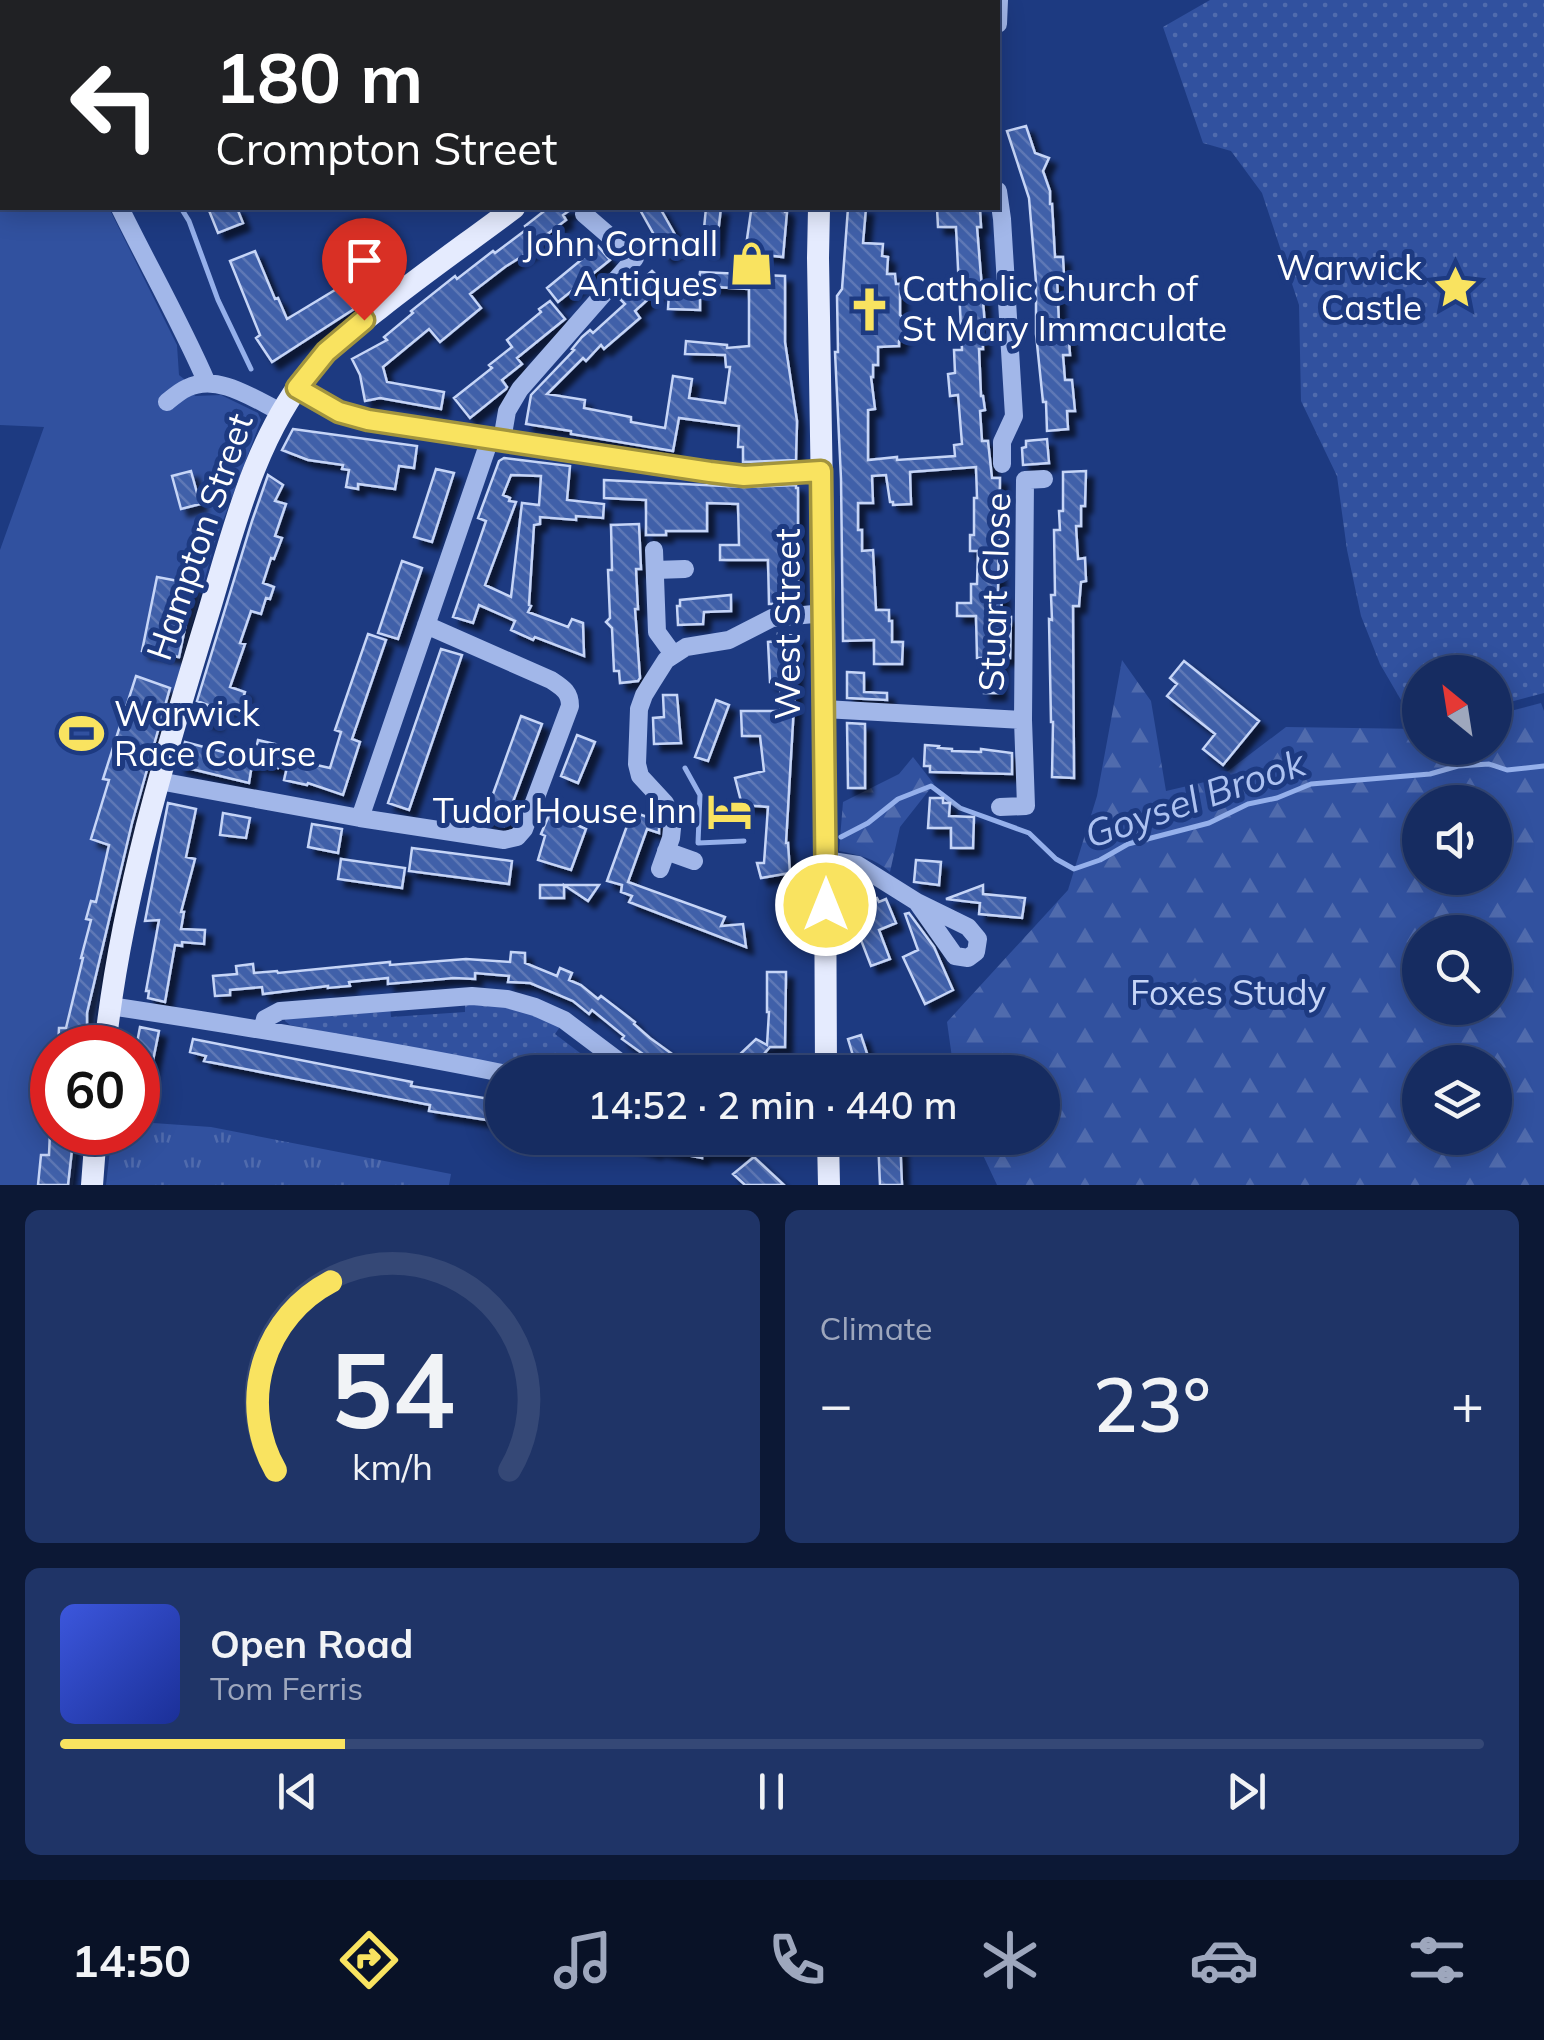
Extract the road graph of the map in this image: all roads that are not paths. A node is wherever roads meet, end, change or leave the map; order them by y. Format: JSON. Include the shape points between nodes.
{"nodes":[{"id":1,"x":1000,"y":204,"type":"edge"},
{"id":2,"x":121,"y":210,"type":"edge"},
{"id":3,"x":511,"y":210,"type":"edge"},
{"id":4,"x":820,"y":210,"type":"edge"},
{"id":5,"x":584,"y":214,"type":"dead end"},
{"id":6,"x":207,"y":383,"type":"junction"},
{"id":7,"x":297,"y":388,"type":"junction"},
{"id":8,"x":167,"y":402,"type":"dead end"},
{"id":9,"x":281,"y":412,"type":"junction"},
{"id":10,"x":496,"y":440,"type":"junction"},
{"id":11,"x":1002,"y":464,"type":"dead end"},
{"id":12,"x":821,"y":471,"type":"junction"},
{"id":13,"x":1044,"y":479,"type":"dead end"},
{"id":14,"x":654,"y":550,"type":"dead end"},
{"id":15,"x":685,"y":569,"type":"dead end"},
{"id":16,"x":655,"y":570,"type":"junction"},
{"id":17,"x":824,"y":613,"type":"junction"},
{"id":18,"x":426,"y":625,"type":"junction"},
{"id":19,"x":673,"y":654,"type":"junction"},
{"id":20,"x":824,"y":709,"type":"junction"},
{"id":21,"x":1023,"y":720,"type":"junction"},
{"id":22,"x":159,"y":781,"type":"junction"},
{"id":23,"x":1000,"y":807,"type":"dead end"},
{"id":24,"x":360,"y":818,"type":"junction"},
{"id":25,"x":826,"y":860,"type":"junction"},
{"id":26,"x":694,"y":861,"type":"dead end"},
{"id":27,"x":917,"y":902,"type":"dead end"},
{"id":28,"x":110,"y":1006,"type":"junction"},
{"id":29,"x":108,"y":1025,"type":"edge"},
{"id":30,"x":263,"y":1028,"type":"junction"},
{"id":31,"x":610,"y":1055,"type":"edge"},
{"id":32,"x":826,"y":1055,"type":"edge"},
{"id":33,"x":485,"y":1070,"type":"edge"},
{"id":34,"x":94,"y":1155,"type":"edge"},
{"id":35,"x":828,"y":1155,"type":"edge"},
{"id":36,"x":92,"y":1185,"type":"edge"},
{"id":37,"x":828,"y":1185,"type":"edge"}],
"edges":[{"from":1,"to":11,"type":"street","via":[[1014,416],[1002,442]]},
{"from":2,"to":6,"type":"street"},
{"from":3,"to":7,"type":"main road","name":"Hampton Street","via":[[364,320]]},
{"from":4,"to":12,"type":"main road","name":"West Street"},
{"from":5,"to":10,"type":"street","via":[[635,258],[520,388]]},
{"from":6,"to":8,"type":"street"},
{"from":6,"to":9,"type":"street"},
{"from":7,"to":9,"type":"main road","name":"Hampton Street"},
{"from":7,"to":10,"type":"street","via":[[353,416]]},
{"from":9,"to":22,"type":"main road","name":"Hampton Street","via":[[237,520]]},
{"from":10,"to":12,"type":"street","via":[[744,476]]},
{"from":10,"to":18,"type":"street"},
{"from":12,"to":17,"type":"main road","name":"West Street"},
{"from":13,"to":21,"type":"street","name":"Stuart Close","via":[[1024,480]]},
{"from":14,"to":16,"type":"street"},
{"from":15,"to":16,"type":"street"},
{"from":16,"to":19,"type":"street","via":[[656,632]]},
{"from":17,"to":19,"type":"street","via":[[772,618],[730,640]]},
{"from":17,"to":20,"type":"main road","name":"West Street"},
{"from":18,"to":24,"type":"street"},
{"from":18,"to":24,"type":"street","via":[[552,680],[566,691],[570,706],[517,837]]},
{"from":19,"to":26,"type":"street","via":[[639,708],[637,764],[670,815],[663,860]]},
{"from":20,"to":21,"type":"street","name":"Stuart Close"},
{"from":20,"to":25,"type":"main road","name":"West Street"},
{"from":21,"to":23,"type":"street","name":"Stuart Close","via":[[1026,806]]},
{"from":22,"to":24,"type":"street"},
{"from":22,"to":28,"type":"main road","name":"Hampton Street"},
{"from":25,"to":27,"type":"street","via":[[858,865]]},
{"from":25,"to":32,"type":"main road","name":"West Street"},
{"from":28,"to":29,"type":"main road","name":"Hampton Street"},
{"from":28,"to":30,"type":"street"},
{"from":30,"to":31,"type":"street","via":[[265,1018],[280,1010],[472,996],[535,1007]]},
{"from":30,"to":33,"type":"street"},
{"from":34,"to":36,"type":"main road"},
{"from":35,"to":37,"type":"main road"}]}
